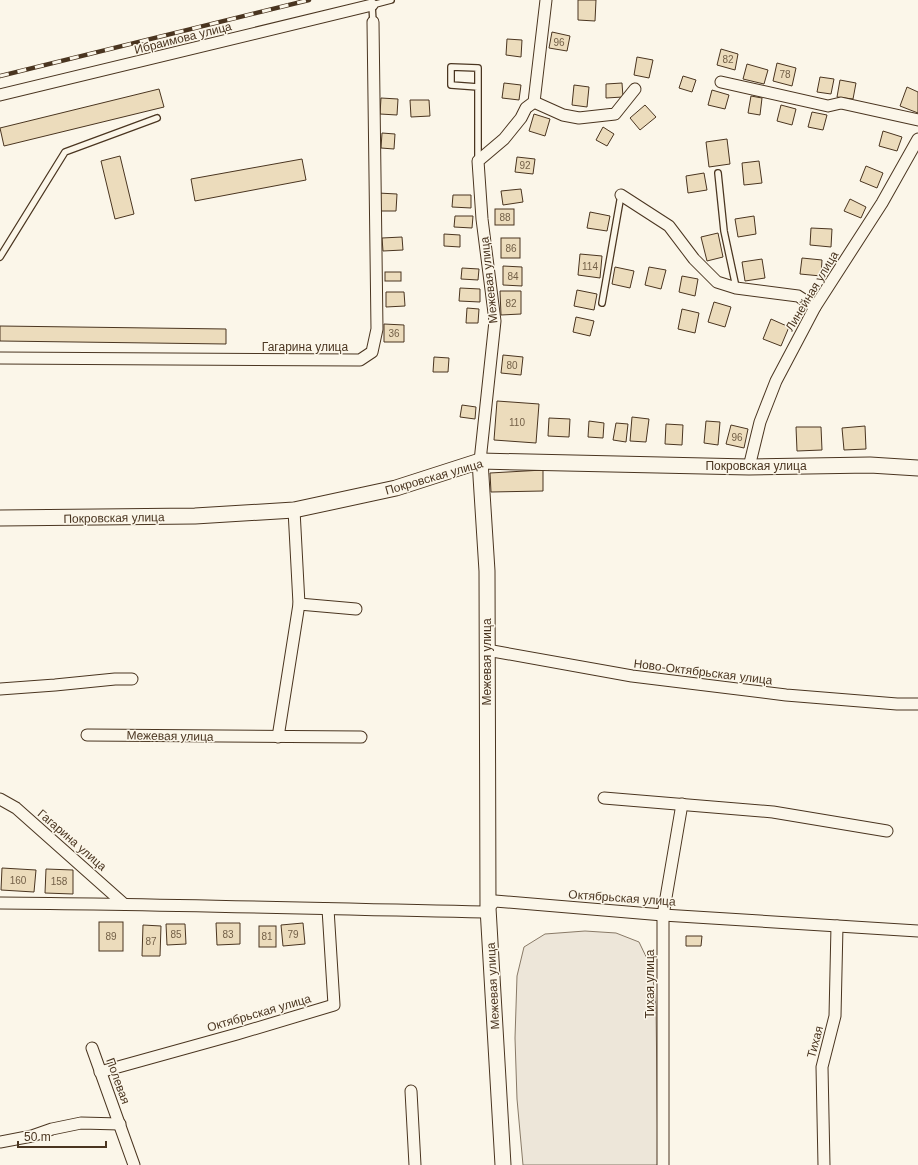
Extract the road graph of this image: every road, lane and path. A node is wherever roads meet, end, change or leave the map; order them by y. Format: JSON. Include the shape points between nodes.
{"nodes":[{"id":1,"x":391,"y":0,"type":"edge"},
{"id":2,"x":546,"y":0,"type":"edge"},
{"id":3,"x":372,"y":5,"type":"junction"},
{"id":4,"x":373,"y":22,"type":"joint"},
{"id":5,"x":720,"y":82,"type":"dead end"},
{"id":6,"x":478,"y":87,"type":"junction"},
{"id":7,"x":634,"y":89,"type":"dead end"},
{"id":8,"x":0,"y":95,"type":"edge"},
{"id":9,"x":534,"y":102,"type":"junction"},
{"id":10,"x":157,"y":118,"type":"dead end"},
{"id":11,"x":918,"y":120,"type":"edge"},
{"id":12,"x":918,"y":139,"type":"edge"},
{"id":13,"x":478,"y":161,"type":"junction"},
{"id":14,"x":718,"y":173,"type":"dead end"},
{"id":15,"x":621,"y":195,"type":"joint"},
{"id":16,"x":0,"y":257,"type":"edge"},
{"id":17,"x":736,"y":288,"type":"junction"},
{"id":18,"x":602,"y":303,"type":"dead end"},
{"id":19,"x":815,"y":307,"type":"junction"},
{"id":20,"x":0,"y":358,"type":"edge"},
{"id":21,"x":480,"y":461,"type":"junction"},
{"id":22,"x":749,"y":467,"type":"junction"},
{"id":23,"x":918,"y":468,"type":"edge"},
{"id":24,"x":294,"y":510,"type":"junction"},
{"id":25,"x":0,"y":518,"type":"edge"},
{"id":26,"x":299,"y":604,"type":"junction"},
{"id":27,"x":356,"y":609,"type":"dead end"},
{"id":28,"x":487,"y":650,"type":"junction"},
{"id":29,"x":132,"y":679,"type":"dead end"},
{"id":30,"x":0,"y":689,"type":"edge"},
{"id":31,"x":918,"y":704,"type":"edge"},
{"id":32,"x":87,"y":735,"type":"dead end"},
{"id":33,"x":278,"y":737,"type":"junction"},
{"id":34,"x":361,"y":738,"type":"dead end"},
{"id":35,"x":604,"y":798,"type":"dead end"},
{"id":36,"x":0,"y":799,"type":"edge"},
{"id":37,"x":682,"y":804,"type":"junction"},
{"id":38,"x":887,"y":831,"type":"dead end"},
{"id":39,"x":0,"y":903,"type":"edge"},
{"id":40,"x":124,"y":904,"type":"junction"},
{"id":41,"x":488,"y":908,"type":"junction"},
{"id":42,"x":328,"y":909,"type":"junction"},
{"id":43,"x":663,"y":915,"type":"junction"},
{"id":44,"x":837,"y":926,"type":"junction"},
{"id":45,"x":918,"y":931,"type":"edge"},
{"id":46,"x":92,"y":1048,"type":"dead end"},
{"id":47,"x":100,"y":1072,"type":"junction"},
{"id":48,"x":411,"y":1091,"type":"dead end"},
{"id":49,"x":120,"y":1124,"type":"junction"},
{"id":50,"x":0,"y":1142,"type":"edge"},
{"id":51,"x":134,"y":1165,"type":"edge"},
{"id":52,"x":415,"y":1165,"type":"edge"},
{"id":53,"x":503,"y":1165,"type":"edge"},
{"id":54,"x":663,"y":1165,"type":"edge"},
{"id":55,"x":824,"y":1165,"type":"edge"}],
"edges":[{"from":1,"to":3,"type":"lane"},
{"from":2,"to":9,"type":"street"},
{"from":3,"to":4,"type":"lane"},
{"from":3,"to":8,"type":"street","name":"Ибраимова улица"},
{"from":4,"to":20,"type":"street","name":"Гагарина улица","via":[[377,329],[372,352],[360,360]]},
{"from":5,"to":11,"type":"street","via":[[828,106],[841,103]]},
{"from":6,"to":6,"type":"lane","name":"Межевая улица","via":[[478,68],[451,67],[451,85]]},
{"from":6,"to":13,"type":"lane","name":"Межевая улица"},
{"from":7,"to":9,"type":"street","via":[[615,114],[579,118],[563,115]]},
{"from":9,"to":13,"type":"street","via":[[526,108],[504,139]]},
{"from":10,"to":16,"type":"lane","via":[[65,152]]},
{"from":12,"to":19,"type":"street","name":"Линейная улица","via":[[882,203]]},
{"from":13,"to":21,"type":"street","name":"Межевая улица","via":[[482,219],[495,321]]},
{"from":14,"to":17,"type":"lane","via":[[724,231]]},
{"from":15,"to":17,"type":"street","via":[[669,226],[694,259],[717,282]]},
{"from":15,"to":18,"type":"lane"},
{"from":17,"to":19,"type":"street","via":[[798,296]]},
{"from":19,"to":22,"type":"street","name":"Линейная улица","via":[[776,381],[760,422]]},
{"from":21,"to":22,"type":"street","name":"Покровская улица"},
{"from":21,"to":24,"type":"street","name":"Покровская улица","via":[[396,488]]},
{"from":21,"to":28,"type":"street","name":"Межевая улица","via":[[487,571]]},
{"from":22,"to":23,"type":"street","name":"Покровская улица","via":[[870,465]]},
{"from":24,"to":25,"type":"street","name":"Покровская улица","via":[[195,516]]},
{"from":24,"to":26,"type":"street"},
{"from":26,"to":27,"type":"street"},
{"from":26,"to":33,"type":"street"},
{"from":28,"to":31,"type":"street","name":"Ново-Октябрьская улица","via":[[632,676],[786,695]]},
{"from":28,"to":41,"type":"street","name":"Межевая улица"},
{"from":29,"to":30,"type":"street"},
{"from":32,"to":33,"type":"street","name":"Межевая улица"},
{"from":33,"to":34,"type":"street","name":"Межевая улица"},
{"from":35,"to":37,"type":"street"},
{"from":36,"to":40,"type":"street","name":"Гагарина улица","via":[[16,808]]},
{"from":37,"to":38,"type":"street","via":[[773,812]]},
{"from":37,"to":43,"type":"street","name":"Тихая улица"},
{"from":39,"to":40,"type":"street","name":"Октябрьская улица"},
{"from":40,"to":42,"type":"street","name":"Октябрьская улица"},
{"from":41,"to":42,"type":"street","name":"Октябрьская улица","via":[[484,912]]},
{"from":41,"to":43,"type":"street","name":"Октябрьская улица","via":[[495,901]]},
{"from":41,"to":53,"type":"street","name":"Межевая улица"},
{"from":42,"to":47,"type":"street","name":"Октябрьская улица","via":[[334,1005]]},
{"from":43,"to":44,"type":"street","name":"Октябрьская улица"},
{"from":43,"to":54,"type":"street","name":"Тихая улица"},
{"from":44,"to":45,"type":"street","name":"Октябрьская улица"},
{"from":44,"to":55,"type":"street","name":"Тихая","via":[[836,1016],[822,1067]]},
{"from":46,"to":47,"type":"street","name":"Полевая"},
{"from":47,"to":49,"type":"street","name":"Полевая"},
{"from":48,"to":52,"type":"street"},
{"from":49,"to":50,"type":"street","name":"Полевая","via":[[81,1123]]},
{"from":49,"to":51,"type":"street","name":"Полевая"}]}
